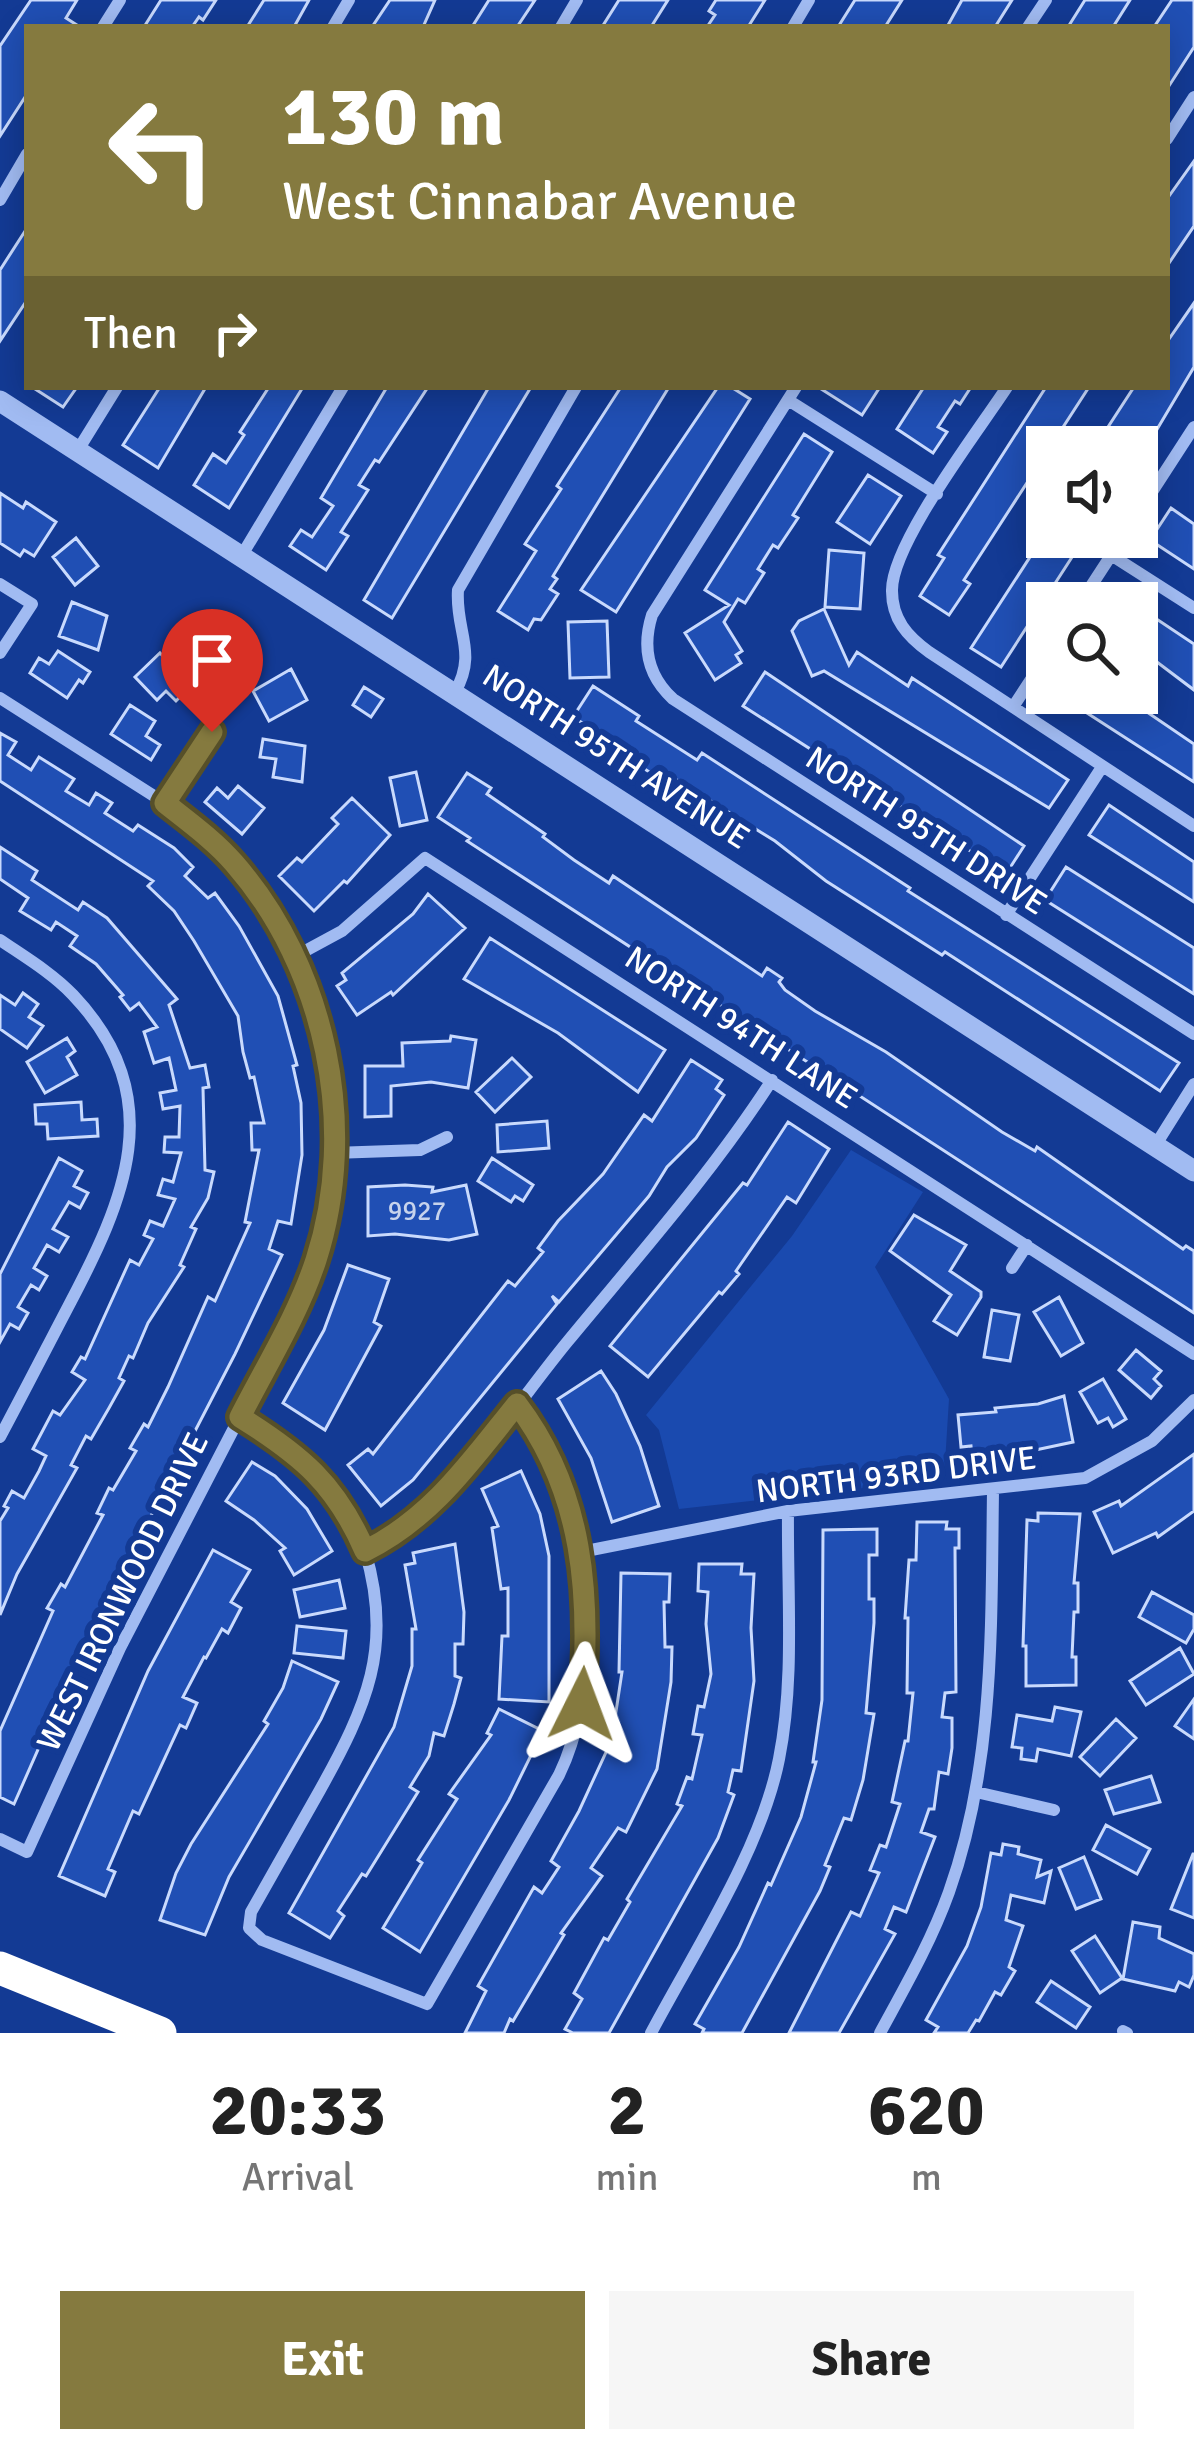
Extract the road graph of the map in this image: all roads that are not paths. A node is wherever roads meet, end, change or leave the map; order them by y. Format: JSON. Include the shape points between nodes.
{"nodes":[{"id":1,"x":1194,"y":97,"type":"edge"},
{"id":2,"x":1170,"y":134,"type":"edge"},
{"id":3,"x":24,"y":159,"type":"edge"},
{"id":4,"x":0,"y":200,"type":"edge"},
{"id":5,"x":114,"y":390,"type":"edge"},
{"id":6,"x":342,"y":390,"type":"edge"},
{"id":7,"x":575,"y":390,"type":"edge"},
{"id":8,"x":1005,"y":390,"type":"edge"},
{"id":9,"x":792,"y":393,"type":"edge"},
{"id":10,"x":0,"y":400,"type":"edge"},
{"id":11,"x":1194,"y":428,"type":"edge"},
{"id":12,"x":79,"y":450,"type":"junction"},
{"id":13,"x":1158,"y":483,"type":"edge"},
{"id":14,"x":938,"y":494,"type":"junction"},
{"id":15,"x":242,"y":555,"type":"junction"},
{"id":16,"x":1116,"y":558,"type":"edge"},
{"id":17,"x":0,"y":584,"type":"edge"},
{"id":18,"x":1194,"y":608,"type":"edge"},
{"id":19,"x":0,"y":653,"type":"edge"},
{"id":20,"x":1026,"y":687,"type":"edge"},
{"id":21,"x":455,"y":692,"type":"junction"},
{"id":22,"x":0,"y":698,"type":"edge"},
{"id":23,"x":1013,"y":707,"type":"junction"},
{"id":24,"x":212,"y":732,"type":"dead end"},
{"id":25,"x":1102,"y":766,"type":"junction"},
{"id":26,"x":165,"y":803,"type":"junction"},
{"id":27,"x":1194,"y":826,"type":"edge"},
{"id":28,"x":1006,"y":915,"type":"junction"},
{"id":29,"x":0,"y":940,"type":"edge"},
{"id":30,"x":294,"y":957,"type":"junction"},
{"id":31,"x":1194,"y":1034,"type":"edge"},
{"id":32,"x":772,"y":1080,"type":"junction"},
{"id":33,"x":1194,"y":1084,"type":"edge"},
{"id":34,"x":447,"y":1137,"type":"dead end"},
{"id":35,"x":1155,"y":1146,"type":"junction"},
{"id":36,"x":333,"y":1153,"type":"junction"},
{"id":37,"x":1194,"y":1171,"type":"edge"},
{"id":38,"x":1027,"y":1245,"type":"junction"},
{"id":39,"x":1012,"y":1268,"type":"dead end"},
{"id":40,"x":1194,"y":1354,"type":"edge"},
{"id":41,"x":1194,"y":1400,"type":"edge"},
{"id":42,"x":517,"y":1404,"type":"junction"},
{"id":43,"x":240,"y":1417,"type":"junction"},
{"id":44,"x":0,"y":1437,"type":"edge"},
{"id":45,"x":993,"y":1491,"type":"junction"},
{"id":46,"x":788,"y":1511,"type":"junction"},
{"id":47,"x":365,"y":1551,"type":"junction"},
{"id":48,"x":581,"y":1552,"type":"junction"},
{"id":49,"x":976,"y":1792,"type":"junction"},
{"id":50,"x":1054,"y":1810,"type":"dead end"},
{"id":51,"x":0,"y":1839,"type":"edge"},
{"id":52,"x":0,"y":1968,"type":"edge"},
{"id":53,"x":160,"y":2033,"type":"edge"},
{"id":54,"x":651,"y":2033,"type":"edge"},
{"id":55,"x":880,"y":2033,"type":"edge"}],
"edges":[{"from":1,"to":2,"type":"street"},
{"from":3,"to":4,"type":"street"},
{"from":5,"to":12,"type":"street"},
{"from":6,"to":15,"type":"street"},
{"from":7,"to":21,"type":"street","via":[[458,590],[468,657]]},
{"from":8,"to":14,"type":"street"},
{"from":9,"to":14,"type":"street"},
{"from":9,"to":28,"type":"street","name":"NORTH 95TH DRIVE","via":[[660,599],[647,632],[657,680],[673,699]]},
{"from":10,"to":12,"type":"street","name":"NORTH 95TH AVENUE"},
{"from":11,"to":13,"type":"street"},
{"from":12,"to":15,"type":"street","name":"NORTH 95TH AVENUE"},
{"from":14,"to":23,"type":"street","via":[[895,566],[895,613],[919,645]]},
{"from":15,"to":21,"type":"street","name":"NORTH 95TH AVENUE"},
{"from":16,"to":18,"type":"street"},
{"from":17,"to":19,"type":"street","via":[[32,604]]},
{"from":20,"to":23,"type":"street"},
{"from":21,"to":35,"type":"street","name":"NORTH 95TH AVENUE"},
{"from":22,"to":26,"type":"street","name":"WEST IRONWOOD DRIVE"},
{"from":23,"to":25,"type":"street"},
{"from":24,"to":26,"type":"street"},
{"from":25,"to":27,"type":"street"},
{"from":25,"to":28,"type":"street"},
{"from":26,"to":30,"type":"street","name":"WEST IRONWOOD DRIVE","via":[[232,860]]},
{"from":28,"to":31,"type":"street","name":"NORTH 95TH DRIVE"},
{"from":29,"to":44,"type":"street","via":[[85,1009],[112,1054],[130,1139],[118,1204]]},
{"from":30,"to":32,"type":"street","name":"NORTH 94TH LANE","via":[[342,932],[424,857]]},
{"from":30,"to":36,"type":"street","name":"WEST IRONWOOD DRIVE","via":[[326,1046]]},
{"from":32,"to":38,"type":"street","name":"NORTH 94TH LANE"},
{"from":32,"to":42,"type":"street"},
{"from":33,"to":35,"type":"street"},
{"from":34,"to":36,"type":"street","via":[[420,1150]]},
{"from":35,"to":37,"type":"street","name":"NORTH 95TH AVENUE"},
{"from":36,"to":43,"type":"street","name":"WEST IRONWOOD DRIVE","via":[[314,1264]]},
{"from":38,"to":39,"type":"street"},
{"from":38,"to":40,"type":"street","name":"NORTH 94TH LANE"},
{"from":41,"to":45,"type":"street","name":"NORTH 93RD DRIVE","via":[[1152,1441],[1106,1469]]},
{"from":42,"to":47,"type":"street","via":[[437,1503]]},
{"from":42,"to":48,"type":"street","via":[[563,1481]]},
{"from":43,"to":47,"type":"street","via":[[311,1467]]},
{"from":43,"to":51,"type":"street","name":"WEST IRONWOOD DRIVE","via":[[120,1648],[27,1852]]},
{"from":45,"to":46,"type":"street","name":"NORTH 93RD DRIVE"},
{"from":45,"to":49,"type":"street","via":[[991,1679]]},
{"from":46,"to":48,"type":"street","name":"NORTH 93RD DRIVE"},
{"from":46,"to":54,"type":"street","via":[[778,1763],[753,1840]]},
{"from":47,"to":48,"type":"street","via":[[378,1620],[371,1682],[249,1928],[427,2004],[569,1755],[584,1670]]},
{"from":49,"to":50,"type":"street"},
{"from":49,"to":55,"type":"street","via":[[935,1927]]},
{"from":52,"to":53,"type":"highway"}]}
